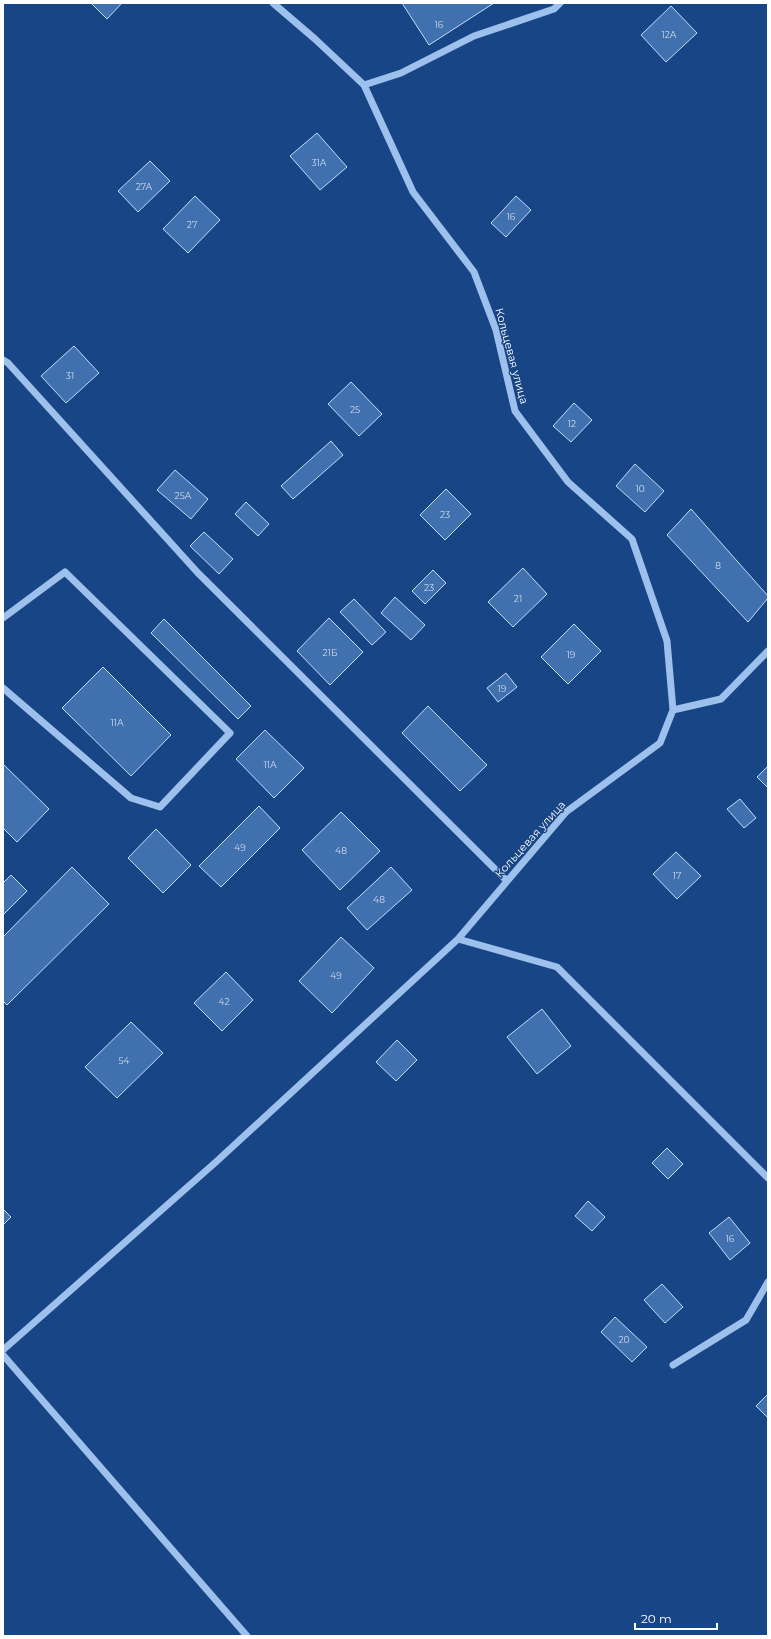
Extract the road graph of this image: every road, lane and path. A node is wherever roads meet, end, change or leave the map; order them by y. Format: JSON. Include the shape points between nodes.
{"nodes":[{"id":1,"x":273,"y":3,"type":"edge"},
{"id":2,"x":560,"y":3,"type":"edge"},
{"id":3,"x":364,"y":85,"type":"junction"},
{"id":4,"x":3,"y":360,"type":"edge"},
{"id":5,"x":3,"y":618,"type":"edge"},
{"id":6,"x":768,"y":651,"type":"edge"},
{"id":7,"x":3,"y":688,"type":"edge"},
{"id":8,"x":673,"y":710,"type":"junction"},
{"id":9,"x":507,"y":881,"type":"junction"},
{"id":10,"x":458,"y":939,"type":"junction"},
{"id":11,"x":768,"y":1178,"type":"edge"},
{"id":12,"x":768,"y":1282,"type":"edge"},
{"id":13,"x":3,"y":1350,"type":"edge"},
{"id":14,"x":3,"y":1355,"type":"edge"},
{"id":15,"x":673,"y":1364,"type":"dead end"},
{"id":16,"x":247,"y":1636,"type":"edge"}],
"edges":[{"from":1,"to":3,"type":"street"},
{"from":2,"to":3,"type":"street","via":[[554,9],[474,36],[401,73]]},
{"from":3,"to":8,"type":"street","name":"Кольцевая улица","via":[[413,192],[474,272],[496,330],[516,411],[568,482],[632,539],[668,641]]},
{"from":4,"to":9,"type":"street","via":[[198,573]]},
{"from":5,"to":7,"type":"street","via":[[65,572],[230,733],[160,807],[131,798]]},
{"from":6,"to":8,"type":"street","via":[[721,699]]},
{"from":8,"to":9,"type":"street","name":"Кольцевая улица","via":[[660,743],[566,812]]},
{"from":9,"to":10,"type":"street","name":"Кольцевая улица"},
{"from":10,"to":11,"type":"street","via":[[557,967]]},
{"from":10,"to":13,"type":"street","name":"Кольцевая улица","via":[[217,1161]]},
{"from":12,"to":15,"type":"street","via":[[746,1320]]},
{"from":14,"to":16,"type":"street"}]}
